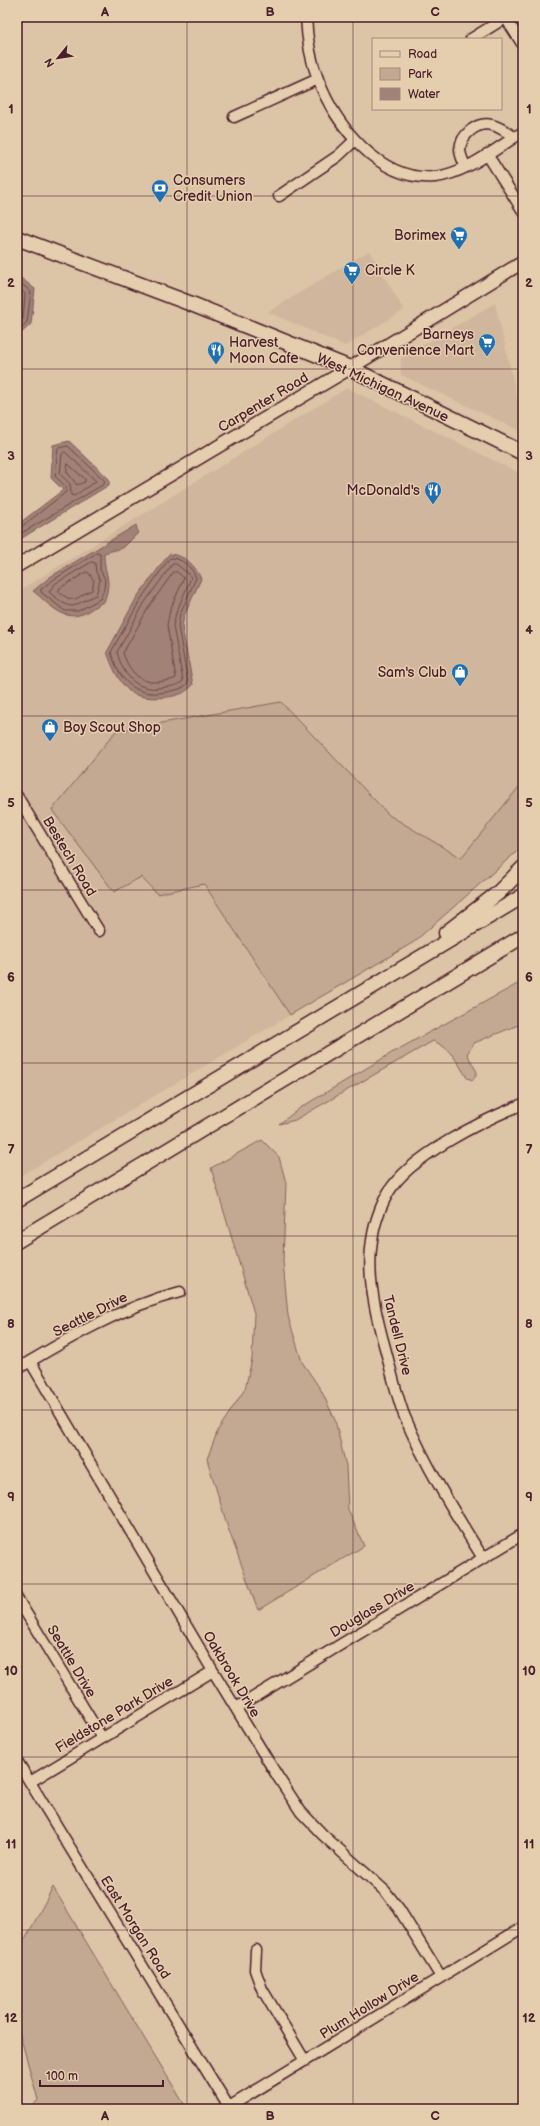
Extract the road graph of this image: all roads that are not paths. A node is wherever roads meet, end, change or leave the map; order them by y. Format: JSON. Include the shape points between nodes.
{"nodes":[{"id":1,"x":306,"y":17,"type":"edge"},
{"id":2,"x":505,"y":18,"type":"edge"},
{"id":3,"x":473,"y":38,"type":"edge"},
{"id":4,"x":523,"y":45,"type":"edge"},
{"id":5,"x":318,"y":79,"type":"junction"},
{"id":6,"x":234,"y":117,"type":"dead end"},
{"id":7,"x":523,"y":132,"type":"edge"},
{"id":8,"x":514,"y":137,"type":"junction"},
{"id":9,"x":354,"y":141,"type":"junction"},
{"id":10,"x":487,"y":154,"type":"junction"},
{"id":11,"x":466,"y":167,"type":"junction"},
{"id":12,"x":279,"y":196,"type":"dead end"},
{"id":13,"x":523,"y":211,"type":"edge"},
{"id":14,"x":17,"y":238,"type":"edge"},
{"id":15,"x":523,"y":262,"type":"edge"},
{"id":16,"x":350,"y":368,"type":"junction"},
{"id":17,"x":523,"y":453,"type":"edge"},
{"id":18,"x":17,"y":566,"type":"edge"},
{"id":19,"x":17,"y":796,"type":"edge"},
{"id":20,"x":523,"y":868,"type":"edge"},
{"id":21,"x":523,"y":896,"type":"edge"},
{"id":22,"x":99,"y":931,"type":"dead end"},
{"id":23,"x":523,"y":936,"type":"edge"},
{"id":24,"x":523,"y":945,"type":"edge"},
{"id":25,"x":481,"y":961,"type":"junction"},
{"id":26,"x":377,"y":984,"type":"junction"},
{"id":27,"x":523,"y":1104,"type":"edge"},
{"id":28,"x":17,"y":1200,"type":"edge"},
{"id":29,"x":17,"y":1241,"type":"edge"},
{"id":30,"x":180,"y":1292,"type":"dead end"},
{"id":31,"x":30,"y":1361,"type":"junction"},
{"id":32,"x":17,"y":1369,"type":"edge"},
{"id":33,"x":523,"y":1534,"type":"edge"},
{"id":34,"x":482,"y":1558,"type":"junction"},
{"id":35,"x":17,"y":1598,"type":"edge"},
{"id":36,"x":213,"y":1671,"type":"junction"},
{"id":37,"x":236,"y":1708,"type":"junction"},
{"id":38,"x":102,"y":1738,"type":"junction"},
{"id":39,"x":17,"y":1761,"type":"edge"},
{"id":40,"x":30,"y":1782,"type":"junction"},
{"id":41,"x":523,"y":1926,"type":"edge"},
{"id":42,"x":256,"y":1950,"type":"dead end"},
{"id":43,"x":441,"y":1977,"type":"junction"},
{"id":44,"x":305,"y":2061,"type":"junction"},
{"id":45,"x":229,"y":2108,"type":"edge"}],
"edges":[{"from":1,"to":5,"type":"street","via":[[307,42]]},
{"from":2,"to":3,"type":"street"},
{"from":2,"to":4,"type":"street"},
{"from":5,"to":6,"type":"street"},
{"from":5,"to":9,"type":"street"},
{"from":7,"to":8,"type":"street"},
{"from":8,"to":10,"type":"street"},
{"from":8,"to":11,"type":"street","via":[[491,124],[480,124],[472,129],[460,148],[460,155]]},
{"from":9,"to":11,"type":"street","via":[[393,170],[417,177],[435,177]]},
{"from":9,"to":12,"type":"street","via":[[338,156]]},
{"from":10,"to":11,"type":"street"},
{"from":10,"to":13,"type":"street"},
{"from":14,"to":16,"type":"highway","name":"West Michigan Avenue"},
{"from":15,"to":16,"type":"main road","name":"Carpenter Road"},
{"from":16,"to":17,"type":"highway","name":"West Michigan Avenue"},
{"from":16,"to":18,"type":"main road","name":"Carpenter Road"},
{"from":19,"to":22,"type":"street","name":"Bestech Road"},
{"from":20,"to":26,"type":"highway","via":[[478,909]]},
{"from":21,"to":26,"type":"highway"},
{"from":23,"to":25,"type":"highway"},
{"from":24,"to":25,"type":"highway"},
{"from":25,"to":29,"type":"highway"},
{"from":26,"to":28,"type":"highway"},
{"from":27,"to":34,"type":"street","name":"Tandell Drive","via":[[497,1114],[415,1163],[389,1192],[376,1222],[369,1266],[374,1311],[404,1414],[435,1480]]},
{"from":30,"to":31,"type":"street","name":"Seattle Drive","via":[[156,1298],[113,1316]]},
{"from":31,"to":32,"type":"street","name":"Seattle Drive"},
{"from":31,"to":36,"type":"street","name":"Oakbrook Drive"},
{"from":33,"to":34,"type":"street","name":"Douglass Drive"},
{"from":34,"to":37,"type":"street","name":"Douglass Drive"},
{"from":35,"to":38,"type":"street","name":"Seattle Drive"},
{"from":36,"to":37,"type":"street","name":"Oakbrook Drive"},
{"from":36,"to":38,"type":"street","name":"Fieldstone Park Drive"},
{"from":37,"to":43,"type":"street","name":"Oakbrook Drive","via":[[301,1812],[385,1891]]},
{"from":38,"to":40,"type":"street","name":"Fieldstone Park Drive"},
{"from":39,"to":40,"type":"street","name":"East Morgan Road"},
{"from":40,"to":45,"type":"street","name":"East Morgan Road"},
{"from":41,"to":43,"type":"street","name":"Plum Hollow Drive"},
{"from":42,"to":44,"type":"street","via":[[255,1970],[262,1989]]},
{"from":43,"to":44,"type":"street","name":"Plum Hollow Drive"},
{"from":44,"to":45,"type":"street","name":"Plum Hollow Drive"}]}
